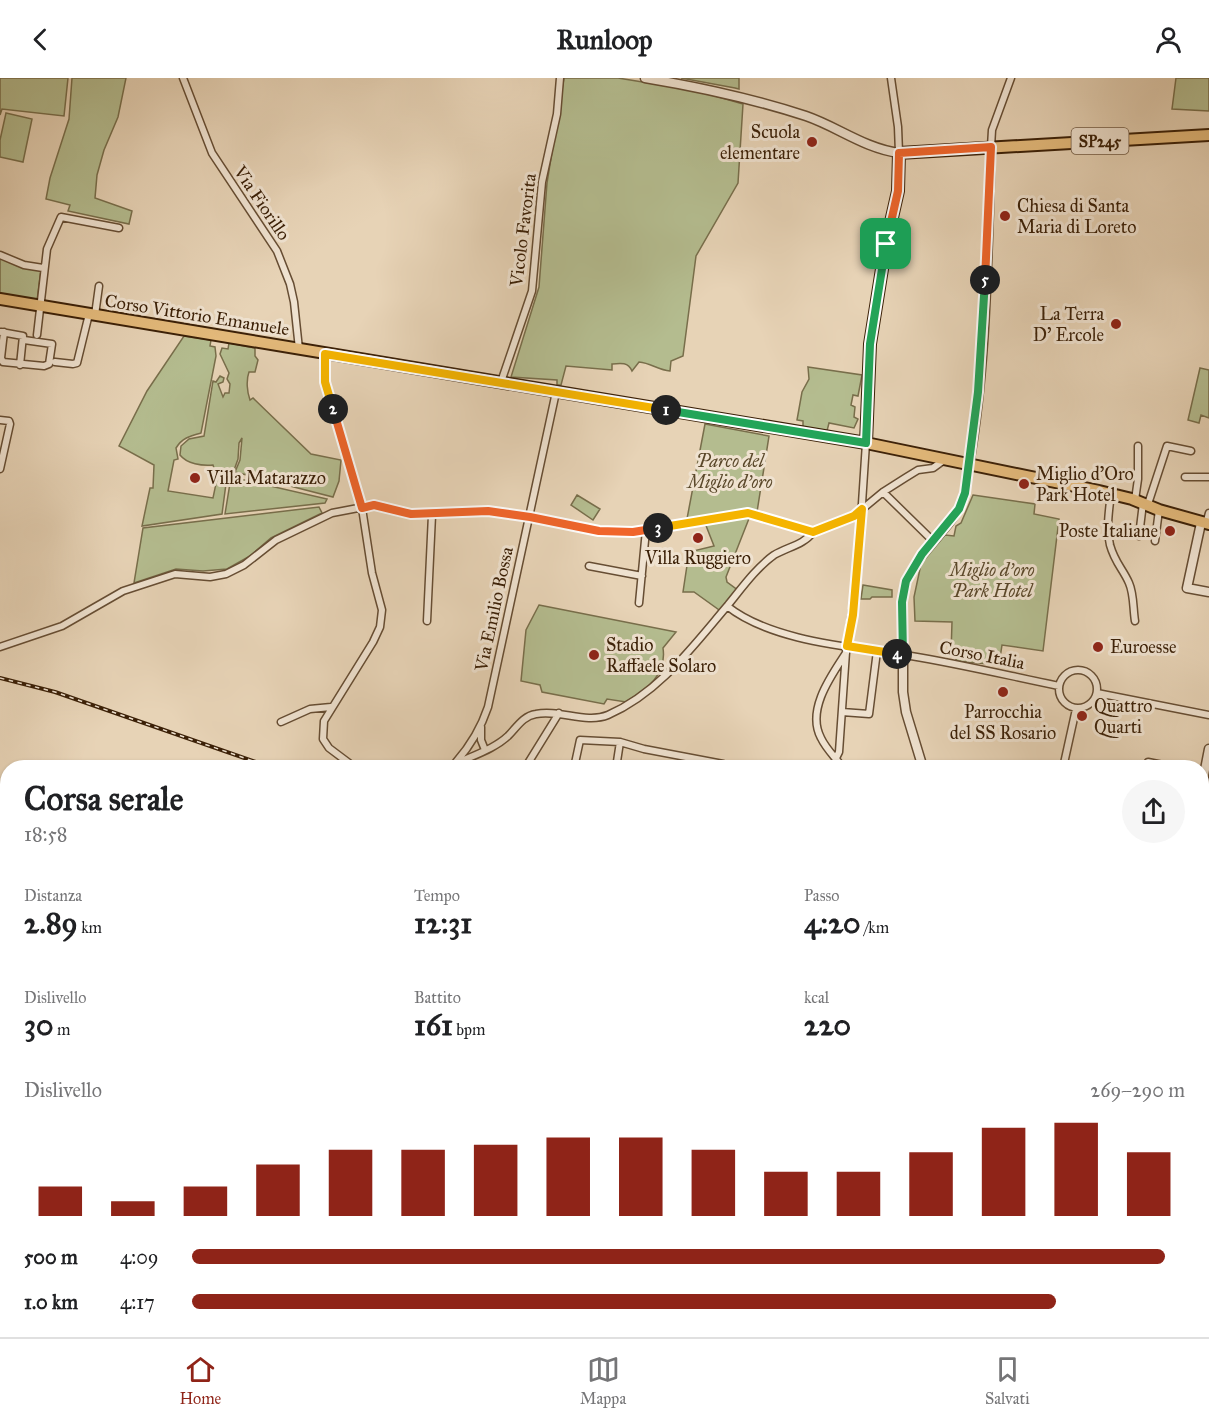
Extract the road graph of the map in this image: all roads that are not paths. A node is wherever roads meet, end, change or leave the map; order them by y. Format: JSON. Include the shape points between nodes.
{"nodes":[{"id":1,"x":183,"y":78,"type":"edge"},
{"id":2,"x":560,"y":78,"type":"edge"},
{"id":3,"x":645,"y":78,"type":"edge"},
{"id":4,"x":891,"y":78,"type":"edge"},
{"id":5,"x":1011,"y":78,"type":"edge"},
{"id":6,"x":1209,"y":135,"type":"edge"},
{"id":7,"x":991,"y":147,"type":"junction"},
{"id":8,"x":899,"y":153,"type":"junction"},
{"id":9,"x":119,"y":228,"type":"dead end"},
{"id":10,"x":0,"y":255,"type":"edge"},
{"id":11,"x":43,"y":268,"type":"junction"},
{"id":12,"x":99,"y":286,"type":"dead end"},
{"id":13,"x":0,"y":299,"type":"edge"},
{"id":14,"x":39,"y":306,"type":"junction"},
{"id":15,"x":92,"y":315,"type":"junction"},
{"id":16,"x":2,"y":332,"type":"edge"},
{"id":17,"x":37,"y":335,"type":"dead end"},
{"id":18,"x":24,"y":340,"type":"junction"},
{"id":19,"x":299,"y":349,"type":"junction"},
{"id":20,"x":325,"y":354,"type":"junction"},
{"id":21,"x":55,"y":362,"type":"dead end"},
{"id":22,"x":20,"y":364,"type":"junction"},
{"id":23,"x":501,"y":382,"type":"junction"},
{"id":24,"x":556,"y":392,"type":"junction"},
{"id":25,"x":0,"y":420,"type":"edge"},
{"id":26,"x":866,"y":443,"type":"junction"},
{"id":27,"x":1138,"y":446,"type":"dead end"},
{"id":28,"x":1191,"y":451,"type":"dead end"},
{"id":29,"x":945,"y":459,"type":"junction"},
{"id":30,"x":969,"y":464,"type":"junction"},
{"id":31,"x":0,"y":470,"type":"edge"},
{"id":32,"x":1185,"y":477,"type":"dead end"},
{"id":33,"x":1209,"y":477,"type":"edge"},
{"id":34,"x":884,"y":492,"type":"junction"},
{"id":35,"x":1111,"y":493,"type":"junction"},
{"id":36,"x":1142,"y":502,"type":"junction"},
{"id":37,"x":362,"y":508,"type":"junction"},
{"id":38,"x":862,"y":509,"type":"junction"},
{"id":39,"x":1159,"y":510,"type":"junction"},
{"id":40,"x":432,"y":514,"type":"junction"},
{"id":41,"x":530,"y":517,"type":"junction"},
{"id":42,"x":1206,"y":521,"type":"edge"},
{"id":43,"x":646,"y":530,"type":"junction"},
{"id":44,"x":813,"y":532,"type":"junction"},
{"id":45,"x":1139,"y":536,"type":"dead end"},
{"id":46,"x":933,"y":541,"type":"junction"},
{"id":47,"x":1155,"y":541,"type":"dead end"},
{"id":48,"x":589,"y":566,"type":"dead end"},
{"id":49,"x":642,"y":576,"type":"junction"},
{"id":50,"x":1209,"y":592,"type":"edge"},
{"id":51,"x":639,"y":603,"type":"dead end"},
{"id":52,"x":727,"y":606,"type":"junction"},
{"id":53,"x":427,"y":621,"type":"dead end"},
{"id":54,"x":1135,"y":621,"type":"dead end"},
{"id":55,"x":0,"y":647,"type":"edge"},
{"id":56,"x":846,"y":649,"type":"junction"},
{"id":57,"x":877,"y":651,"type":"junction"},
{"id":58,"x":903,"y":656,"type":"junction"},
{"id":59,"x":1059,"y":686,"type":"junction"},
{"id":60,"x":1097,"y":693,"type":"junction"},
{"id":61,"x":331,"y":707,"type":"junction"},
{"id":62,"x":1076,"y":709,"type":"junction"},
{"id":63,"x":842,"y":712,"type":"junction"},
{"id":64,"x":559,"y":713,"type":"junction"},
{"id":65,"x":1209,"y":715,"type":"edge"},
{"id":66,"x":281,"y":722,"type":"dead end"},
{"id":67,"x":481,"y":727,"type":"junction"},
{"id":68,"x":474,"y":738,"type":"junction"},
{"id":69,"x":620,"y":742,"type":"junction"},
{"id":70,"x":482,"y":751,"type":"junction"},
{"id":71,"x":836,"y":758,"type":"joint"},
{"id":72,"x":345,"y":760,"type":"edge"},
{"id":73,"x":456,"y":760,"type":"edge"},
{"id":74,"x":463,"y":760,"type":"edge"},
{"id":75,"x":530,"y":760,"type":"edge"},
{"id":76,"x":575,"y":760,"type":"edge"},
{"id":77,"x":617,"y":760,"type":"edge"},
{"id":78,"x":702,"y":760,"type":"edge"},
{"id":79,"x":921,"y":760,"type":"edge"},
{"id":80,"x":1065,"y":760,"type":"edge"}],
"edges":[{"from":1,"to":19,"type":"street","name":"Via Fiorillo","via":[[212,153],[277,251],[290,284]]},
{"from":2,"to":23,"type":"street","name":"Vicolo Favorita","via":[[557,114],[542,182],[532,291]]},
{"from":3,"to":8,"type":"street","number":"SP245","via":[[699,86],[808,117],[879,150]]},
{"from":4,"to":8,"type":"street"},
{"from":5,"to":7,"type":"street","via":[[992,130]]},
{"from":6,"to":7,"type":"main road","number":"SP245"},
{"from":7,"to":8,"type":"main road","number":"SP245"},
{"from":7,"to":30,"type":"street","via":[[981,362]]},
{"from":8,"to":26,"type":"main road","via":[[898,191],[870,344]]},
{"from":9,"to":11,"type":"street","via":[[61,217]]},
{"from":10,"to":11,"type":"street"},
{"from":11,"to":14,"type":"street"},
{"from":12,"to":15,"type":"street"},
{"from":13,"to":14,"type":"main road","name":"Corso Vittorio Emanuele"},
{"from":14,"to":15,"type":"main road","name":"Corso Vittorio Emanuele"},
{"from":14,"to":17,"type":"street"},
{"from":15,"to":19,"type":"main road","name":"Corso Vittorio Emanuele"},
{"from":15,"to":21,"type":"street","name":"Corso Vittorio Emanuele","via":[[77,363]]},
{"from":16,"to":18,"type":"street","via":[[21,334]]},
{"from":16,"to":22,"type":"street","via":[[2,361]]},
{"from":18,"to":22,"type":"street"},
{"from":18,"to":22,"type":"street","via":[[50,343],[52,349],[47,366]]},
{"from":19,"to":20,"type":"main road","name":"Corso Vittorio Emanuele"},
{"from":20,"to":23,"type":"main road","name":"Corso Vittorio Emanuele"},
{"from":20,"to":37,"type":"street","via":[[325,382]]},
{"from":23,"to":24,"type":"main road","name":"Corso Vittorio Emanuele"},
{"from":24,"to":26,"type":"main road","name":"Corso Vittorio Emanuele"},
{"from":24,"to":41,"type":"street","name":"Via Emilio Bossa"},
{"from":25,"to":31,"type":"street","via":[[10,423]]},
{"from":26,"to":29,"type":"main road","name":"Corso Vittorio Emanuele"},
{"from":26,"to":38,"type":"street"},
{"from":27,"to":36,"type":"street"},
{"from":28,"to":36,"type":"street","via":[[1167,446]]},
{"from":29,"to":30,"type":"main road","name":"Corso Vittorio Emanuele"},
{"from":29,"to":34,"type":"street","via":[[933,468],[918,470]]},
{"from":30,"to":35,"type":"main road","name":"Corso Vittorio Emanuele"},
{"from":30,"to":46,"type":"street","via":[[963,501]]},
{"from":32,"to":33,"type":"street"},
{"from":34,"to":38,"type":"street"},
{"from":34,"to":46,"type":"street"},
{"from":35,"to":36,"type":"main road","name":"Corso Vittorio Emanuele"},
{"from":35,"to":54,"type":"street","via":[[1107,528],[1116,563],[1129,582]]},
{"from":36,"to":39,"type":"main road","name":"Corso Vittorio Emanuele"},
{"from":36,"to":45,"type":"street"},
{"from":37,"to":40,"type":"street","via":[[374,505],[411,514]]},
{"from":37,"to":55,"type":"street","via":[[332,513],[276,540],[244,566],[226,574],[175,574],[123,591],[62,626]]},
{"from":37,"to":61,"type":"street","via":[[382,610],[380,627]]},
{"from":38,"to":44,"type":"street"},
{"from":38,"to":56,"type":"street","via":[[855,597]]},
{"from":39,"to":42,"type":"main road","name":"Corso Vittorio Emanuele"},
{"from":39,"to":47,"type":"street"},
{"from":40,"to":41,"type":"street","via":[[488,511]]},
{"from":40,"to":53,"type":"street"},
{"from":41,"to":43,"type":"street","via":[[599,531]]},
{"from":41,"to":67,"type":"street","name":"Via Emilio Bossa"},
{"from":42,"to":50,"type":"street","via":[[1187,588]]},
{"from":43,"to":44,"type":"street","via":[[748,513]]},
{"from":43,"to":49,"type":"street"},
{"from":44,"to":52,"type":"street","via":[[774,555]]},
{"from":46,"to":58,"type":"street","via":[[913,567],[903,593]]},
{"from":48,"to":49,"type":"street"},
{"from":49,"to":51,"type":"street"},
{"from":52,"to":56,"type":"street","name":"Corso Italia","via":[[765,628]]},
{"from":52,"to":64,"type":"street","via":[[660,684],[602,717]]},
{"from":56,"to":57,"type":"street","name":"Corso Italia"},
{"from":56,"to":63,"type":"street"},
{"from":56,"to":71,"type":"street","via":[[818,705],[816,720],[821,739]]},
{"from":57,"to":58,"type":"street","name":"Corso Italia"},
{"from":57,"to":63,"type":"street","via":[[870,714]]},
{"from":58,"to":59,"type":"street","name":"Corso Italia"},
{"from":58,"to":79,"type":"street","via":[[906,712]]},
{"from":59,"to":60,"type":"street","via":[[1070,672],[1083,671],[1094,679]]},
{"from":59,"to":62,"type":"street","via":[[1063,702]]},
{"from":60,"to":62,"type":"street","via":[[1088,706]]},
{"from":60,"to":65,"type":"street"},
{"from":61,"to":66,"type":"street","via":[[310,709]]},
{"from":61,"to":72,"type":"street","via":[[324,721],[323,739]]},
{"from":62,"to":80,"type":"street"},
{"from":63,"to":71,"type":"street"},
{"from":64,"to":70,"type":"street","via":[[525,718],[507,737]]},
{"from":64,"to":75,"type":"street"},
{"from":67,"to":68,"type":"street","name":"Via Emilio Bossa"},
{"from":67,"to":70,"type":"street","name":"Via Emilio Bossa"},
{"from":68,"to":70,"type":"street","via":[[475,747]]},
{"from":68,"to":73,"type":"street","name":"Via Emilio Bossa"},
{"from":69,"to":76,"type":"street","via":[[579,740]]},
{"from":69,"to":77,"type":"street"},
{"from":69,"to":78,"type":"street"},
{"from":70,"to":74,"type":"street"}]}
